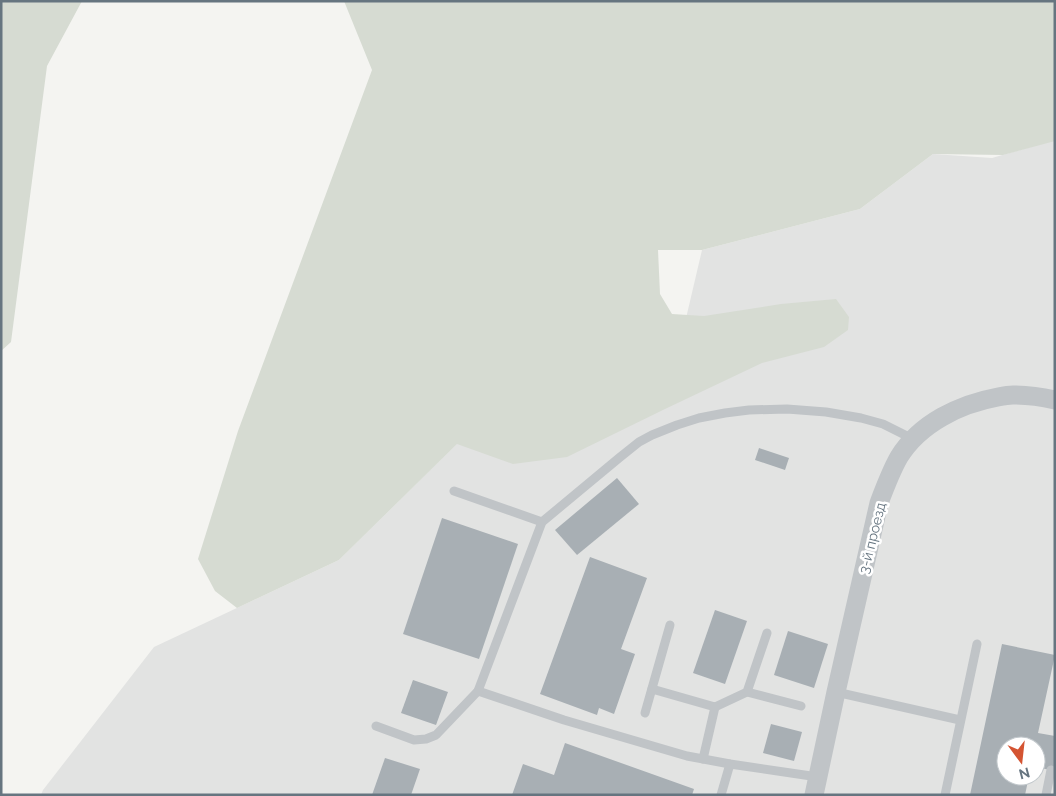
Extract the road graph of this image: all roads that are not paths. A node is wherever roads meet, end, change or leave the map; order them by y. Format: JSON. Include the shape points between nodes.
{"nodes":[{"id":1,"x":1055,"y":400,"type":"edge"},
{"id":2,"x":914,"y":440,"type":"junction"},
{"id":3,"x":454,"y":491,"type":"dead end"},
{"id":4,"x":542,"y":522,"type":"junction"},
{"id":5,"x":670,"y":625,"type":"dead end"},
{"id":6,"x":767,"y":633,"type":"dead end"},
{"id":7,"x":977,"y":644,"type":"dead end"},
{"id":8,"x":652,"y":689,"type":"junction"},
{"id":9,"x":478,"y":691,"type":"junction"},
{"id":10,"x":747,"y":692,"type":"junction"},
{"id":11,"x":836,"y":692,"type":"junction"},
{"id":12,"x":801,"y":706,"type":"dead end"},
{"id":13,"x":715,"y":708,"type":"junction"},
{"id":14,"x":645,"y":713,"type":"dead end"},
{"id":15,"x":960,"y":720,"type":"junction"},
{"id":16,"x":376,"y":726,"type":"dead end"},
{"id":17,"x":703,"y":759,"type":"junction"},
{"id":18,"x":730,"y":764,"type":"junction"},
{"id":19,"x":1051,"y":770,"type":"dead end"},
{"id":20,"x":816,"y":786,"type":"edge"},
{"id":21,"x":721,"y":795,"type":"edge"},
{"id":22,"x":946,"y":795,"type":"edge"},
{"id":23,"x":1046,"y":795,"type":"edge"}],
"edges":[{"from":1,"to":2,"type":"street","name":"3-й проезд","via":[[1012,395],[982,400],[947,414]]},
{"from":2,"to":4,"type":"lane","via":[[883,424],[826,412],[787,409],[725,412],[677,425],[639,442]]},
{"from":2,"to":11,"type":"street","name":"3-й проезд","via":[[900,456],[879,502]]},
{"from":3,"to":4,"type":"lane"},
{"from":4,"to":9,"type":"lane"},
{"from":5,"to":8,"type":"lane"},
{"from":6,"to":10,"type":"lane"},
{"from":7,"to":15,"type":"lane"},
{"from":8,"to":13,"type":"lane"},
{"from":8,"to":14,"type":"lane"},
{"from":9,"to":16,"type":"lane","via":[[436,734],[426,739],[414,740]]},
{"from":9,"to":17,"type":"lane","via":[[564,720]]},
{"from":10,"to":12,"type":"lane"},
{"from":10,"to":13,"type":"lane"},
{"from":11,"to":15,"type":"lane"},
{"from":11,"to":20,"type":"street","name":"3-й проезд"},
{"from":13,"to":17,"type":"lane"},
{"from":15,"to":22,"type":"lane"},
{"from":17,"to":18,"type":"lane"},
{"from":18,"to":20,"type":"lane"},
{"from":18,"to":21,"type":"lane"},
{"from":19,"to":23,"type":"lane"}]}
